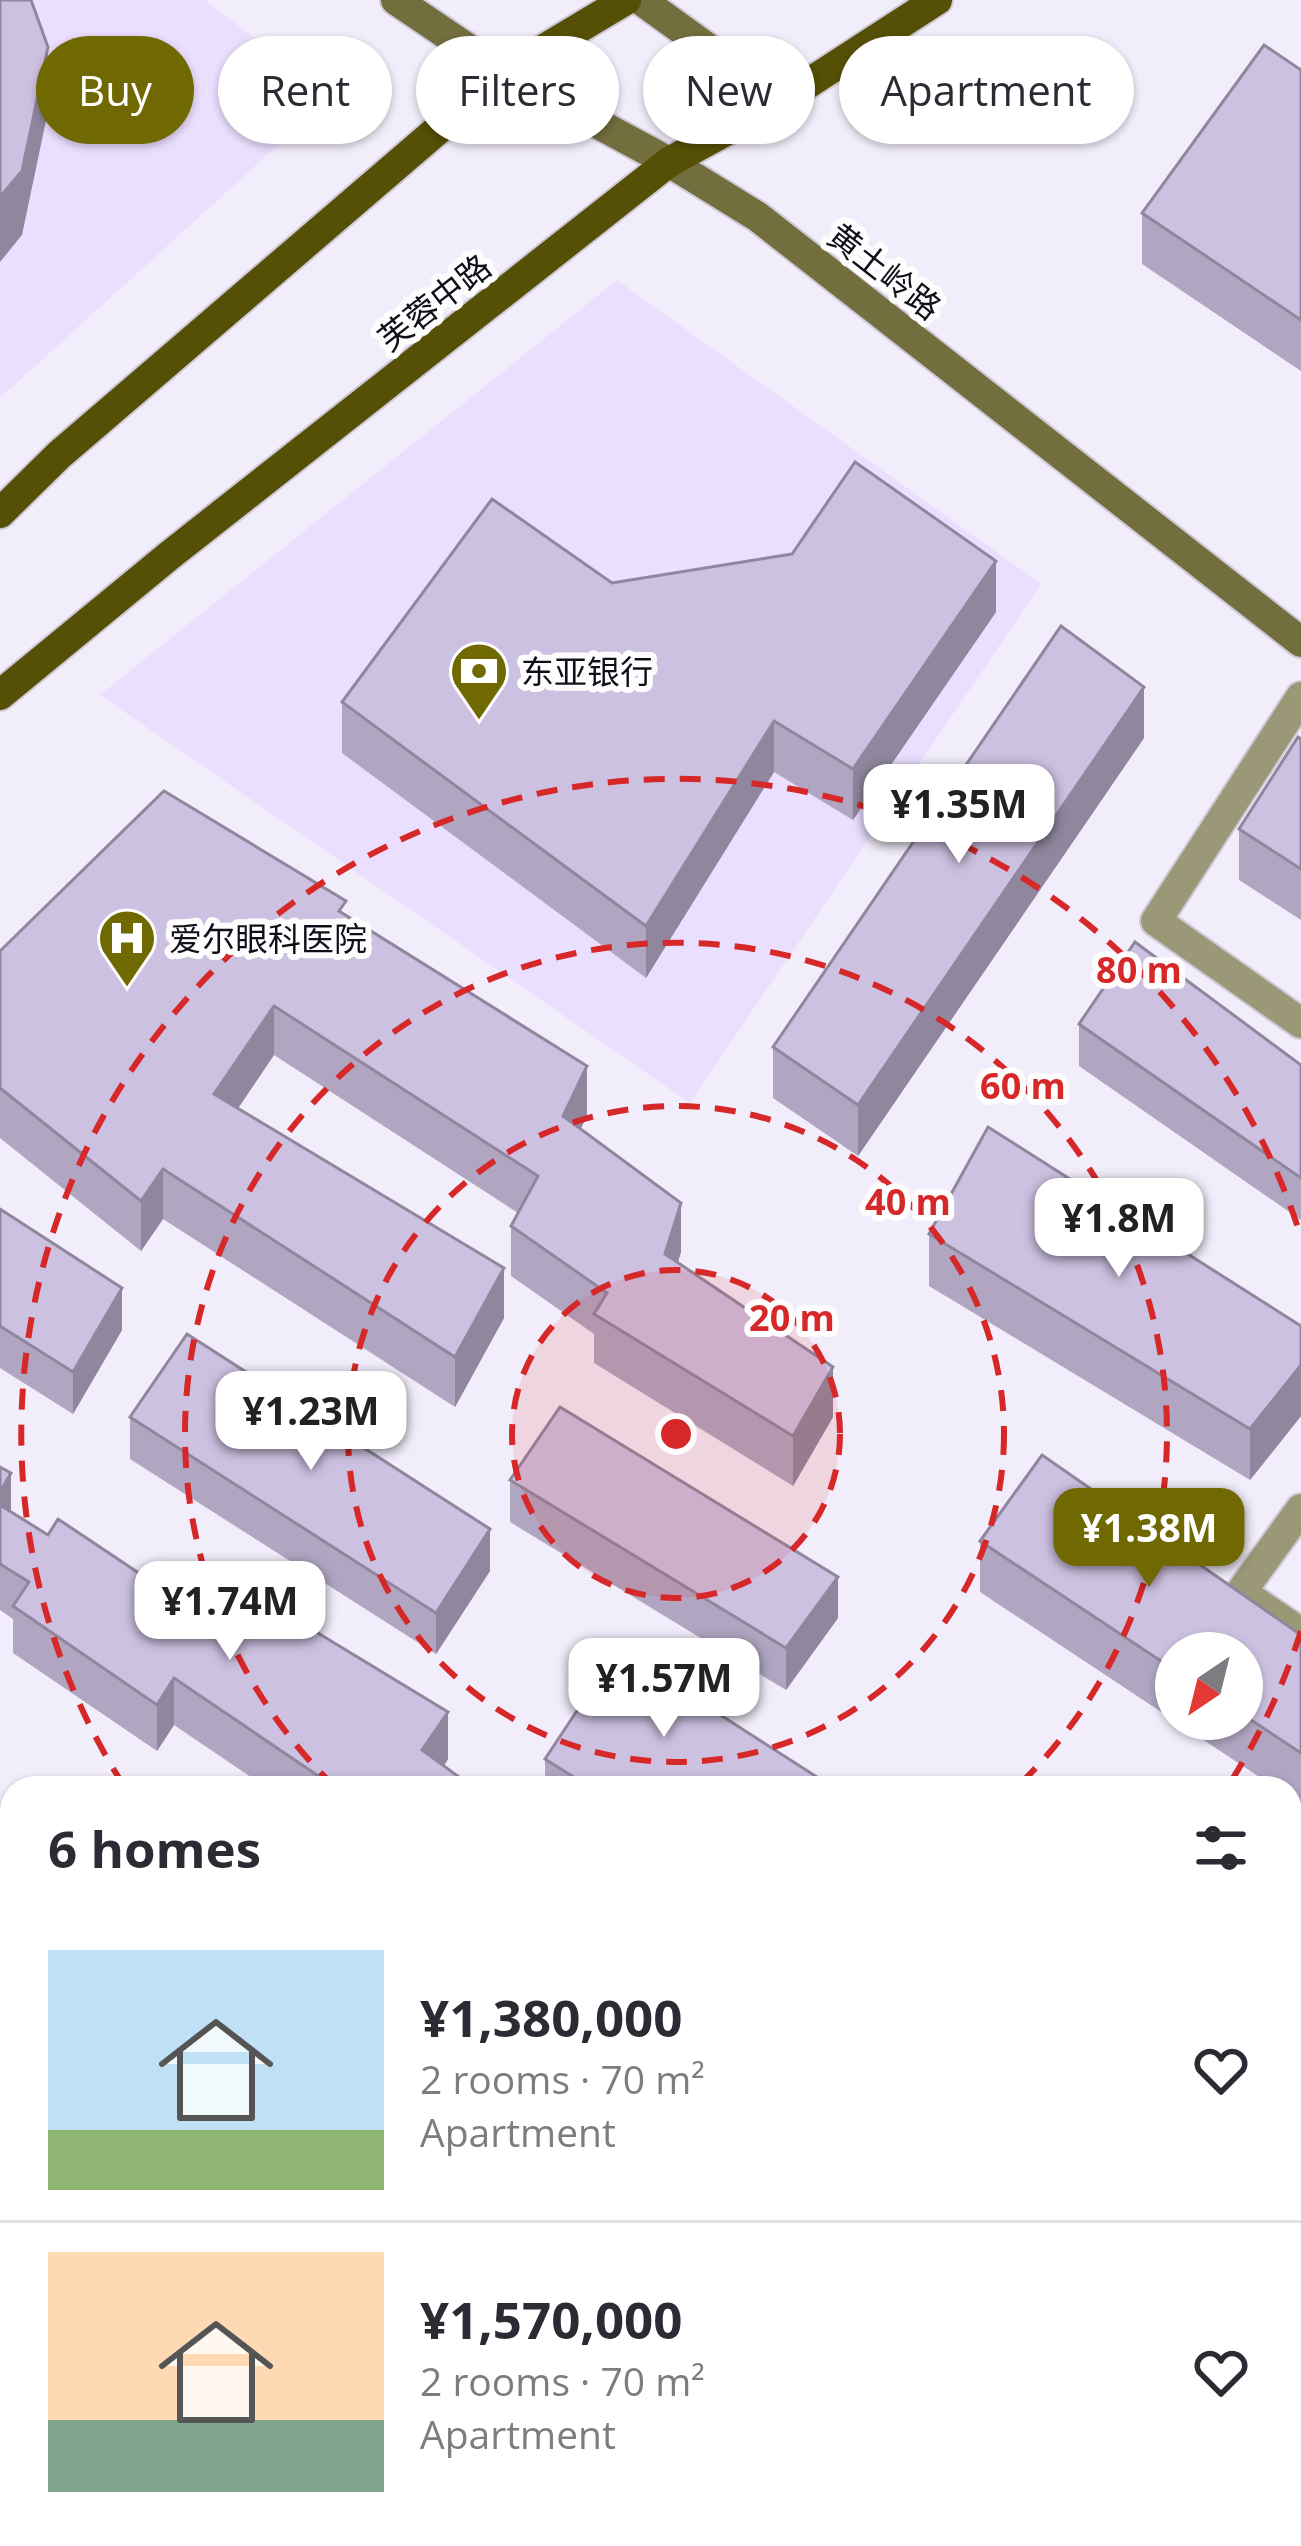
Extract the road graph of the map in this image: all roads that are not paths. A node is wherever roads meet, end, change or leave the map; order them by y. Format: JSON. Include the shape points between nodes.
{"nodes":[{"id":1,"x":396,"y":0,"type":"edge"},
{"id":2,"x":626,"y":0,"type":"edge"},
{"id":3,"x":640,"y":0,"type":"edge"},
{"id":4,"x":937,"y":0,"type":"edge"},
{"id":5,"x":449,"y":36,"type":"edge"},
{"id":6,"x":566,"y":36,"type":"edge"},
{"id":7,"x":690,"y":36,"type":"edge"},
{"id":8,"x":815,"y":79,"type":"edge"},
{"id":9,"x":619,"y":135,"type":"edge"},
{"id":10,"x":421,"y":144,"type":"edge"},
{"id":11,"x":702,"y":144,"type":"edge"},
{"id":12,"x":669,"y":162,"type":"junction"},
{"id":13,"x":0,"y":513,"type":"edge"},
{"id":14,"x":1301,"y":642,"type":"edge"},
{"id":15,"x":0,"y":695,"type":"edge"},
{"id":16,"x":1301,"y":697,"type":"edge"},
{"id":17,"x":1301,"y":1023,"type":"edge"},
{"id":18,"x":1301,"y":1509,"type":"edge"},
{"id":19,"x":1301,"y":1633,"type":"edge"}],
"edges":[{"from":1,"to":5,"type":"street","name":"黄土岭路"},
{"from":2,"to":6,"type":"main road"},
{"from":3,"to":7,"type":"street"},
{"from":4,"to":8,"type":"main road","name":"芙蓉中路"},
{"from":9,"to":12,"type":"street","name":"黄土岭路"},
{"from":10,"to":13,"type":"main road"},
{"from":11,"to":12,"type":"main road","name":"芙蓉中路"},
{"from":12,"to":14,"type":"street","name":"黄土岭路","via":[[758,218]]},
{"from":12,"to":15,"type":"main road","name":"芙蓉中路"},
{"from":16,"to":17,"type":"street","via":[[1156,921]]},
{"from":18,"to":19,"type":"street","via":[[1241,1592]]}]}
